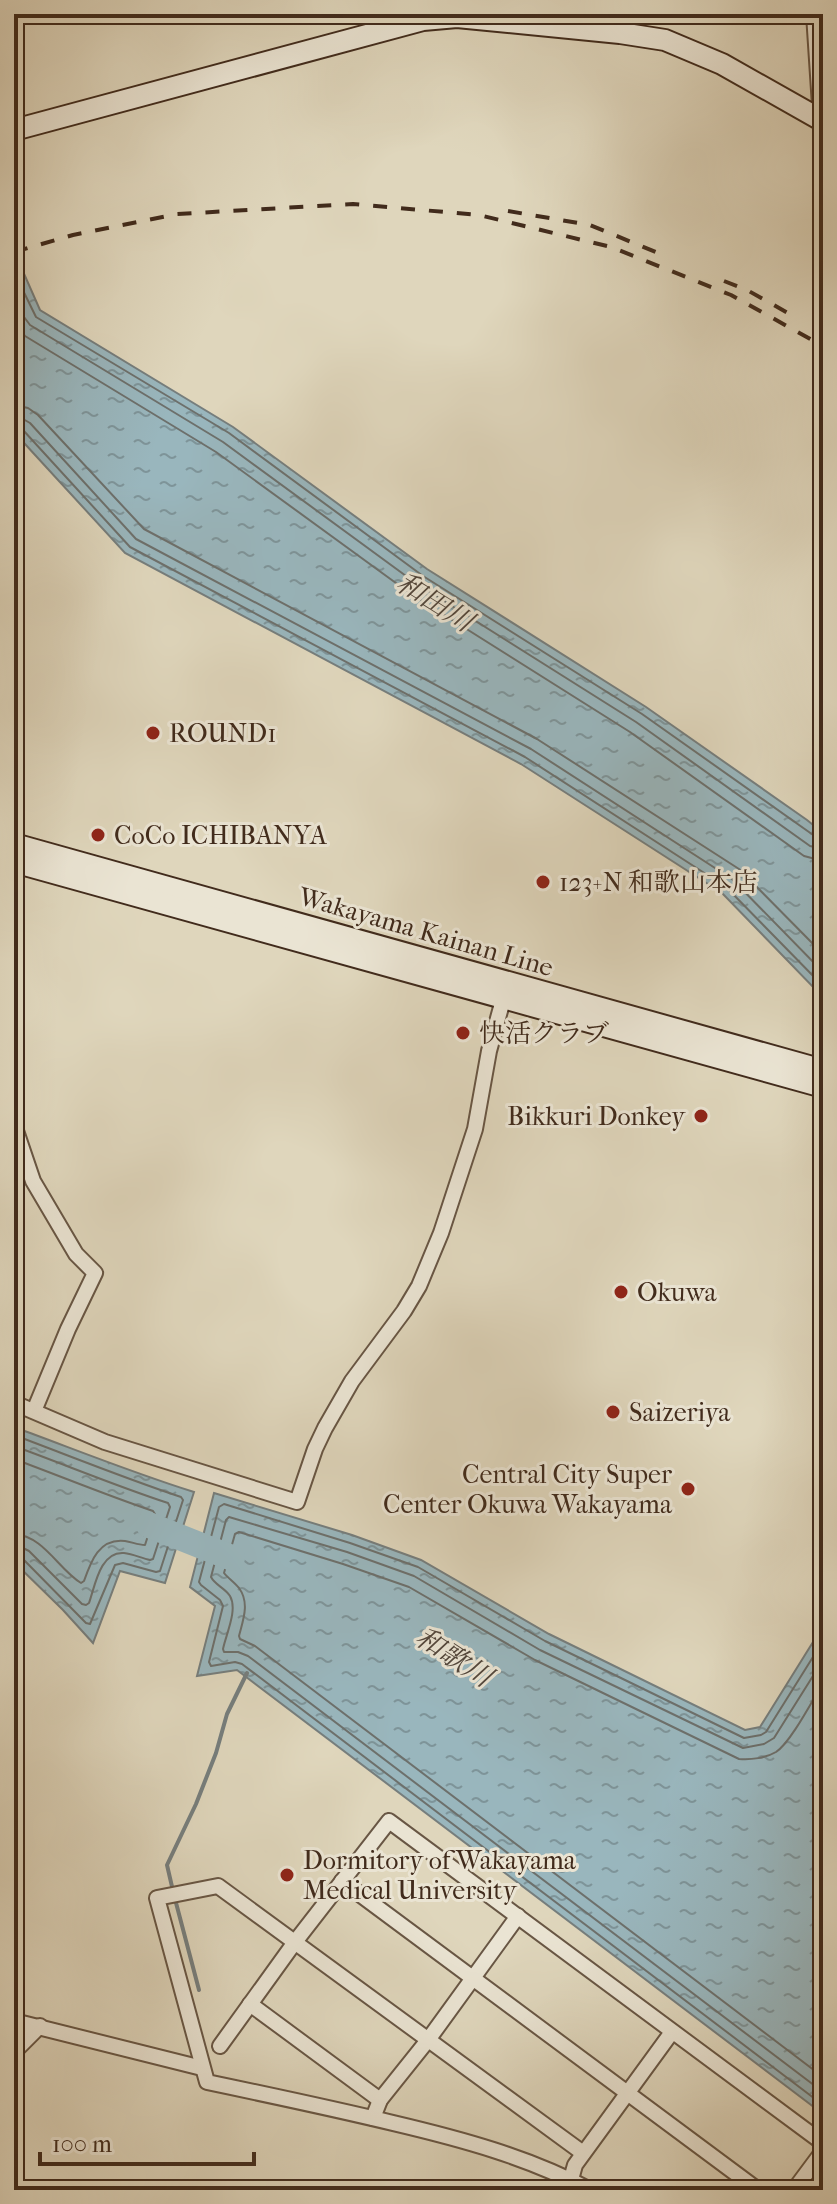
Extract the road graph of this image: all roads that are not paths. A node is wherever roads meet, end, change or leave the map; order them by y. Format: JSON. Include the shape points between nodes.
{"nodes":[{"id":1,"x":814,"y":14,"type":"edge"},
{"id":2,"x":819,"y":119,"type":"edge"},
{"id":3,"x":14,"y":129,"type":"edge"},
{"id":4,"x":14,"y":494,"type":"edge"},
{"id":5,"x":14,"y":515,"type":"edge"},
{"id":6,"x":14,"y":844,"type":"edge"},
{"id":7,"x":14,"y":862,"type":"edge"},
{"id":8,"x":506,"y":991,"type":"junction"},
{"id":9,"x":823,"y":1070,"type":"edge"},
{"id":10,"x":823,"y":1087,"type":"edge"},
{"id":11,"x":14,"y":1125,"type":"edge"},
{"id":12,"x":14,"y":1403,"type":"edge"},
{"id":13,"x":34,"y":1411,"type":"junction"},
{"id":14,"x":342,"y":1881,"type":"junction"},
{"id":15,"x":518,"y":1916,"type":"junction"},
{"id":16,"x":295,"y":1942,"type":"junction"},
{"id":17,"x":472,"y":1979,"type":"junction"},
{"id":18,"x":250,"y":2004,"type":"junction"},
{"id":19,"x":14,"y":2021,"type":"edge"},
{"id":20,"x":40,"y":2026,"type":"junction"},
{"id":21,"x":672,"y":2032,"type":"junction"},
{"id":22,"x":428,"y":2040,"type":"junction"},
{"id":23,"x":220,"y":2046,"type":"dead end"},
{"id":24,"x":14,"y":2052,"type":"edge"},
{"id":25,"x":202,"y":2068,"type":"junction"},
{"id":26,"x":627,"y":2093,"type":"junction"},
{"id":27,"x":380,"y":2100,"type":"junction"},
{"id":28,"x":373,"y":2118,"type":"junction"},
{"id":29,"x":823,"y":2143,"type":"edge"},
{"id":30,"x":823,"y":2151,"type":"edge"},
{"id":31,"x":583,"y":2153,"type":"junction"},
{"id":32,"x":569,"y":2185,"type":"edge"},
{"id":33,"x":590,"y":2190,"type":"edge"},
{"id":34,"x":758,"y":2190,"type":"edge"},
{"id":35,"x":794,"y":2190,"type":"edge"}],
"edges":[{"from":1,"to":2,"type":"street"},
{"from":2,"to":3,"type":"main road","via":[[722,64],[665,40],[457,17],[423,20]]},
{"from":4,"to":5,"type":"street"},
{"from":6,"to":8,"type":"main road","name":"Wakayama Kainan Line"},
{"from":7,"to":8,"type":"main road","name":"Wakayama Kainan Line"},
{"from":8,"to":9,"type":"main road","name":"Wakayama Kainan Line"},
{"from":8,"to":10,"type":"main road","name":"Wakayama Kainan Line"},
{"from":8,"to":13,"type":"street","via":[[475,1129],[436,1246],[404,1311],[325,1428],[297,1502],[105,1442]]},
{"from":11,"to":13,"type":"street","via":[[33,1181],[76,1254],[95,1273]]},
{"from":12,"to":13,"type":"street"},
{"from":14,"to":15,"type":"street","via":[[389,1821]]},
{"from":14,"to":16,"type":"street"},
{"from":14,"to":17,"type":"street"},
{"from":15,"to":17,"type":"street"},
{"from":15,"to":21,"type":"street"},
{"from":16,"to":18,"type":"street"},
{"from":16,"to":22,"type":"street"},
{"from":16,"to":25,"type":"street","via":[[218,1886],[157,1898]]},
{"from":17,"to":22,"type":"street"},
{"from":17,"to":26,"type":"street"},
{"from":18,"to":23,"type":"street"},
{"from":18,"to":27,"type":"street"},
{"from":19,"to":20,"type":"street"},
{"from":20,"to":24,"type":"street"},
{"from":20,"to":25,"type":"street"},
{"from":21,"to":26,"type":"street"},
{"from":21,"to":29,"type":"street"},
{"from":22,"to":27,"type":"street"},
{"from":22,"to":31,"type":"street"},
{"from":25,"to":28,"type":"street","via":[[207,2082]]},
{"from":26,"to":31,"type":"street"},
{"from":26,"to":34,"type":"street"},
{"from":27,"to":28,"type":"street"},
{"from":28,"to":32,"type":"street","via":[[506,2153]]},
{"from":30,"to":35,"type":"street"},
{"from":31,"to":32,"type":"street"},
{"from":32,"to":33,"type":"street"}]}
